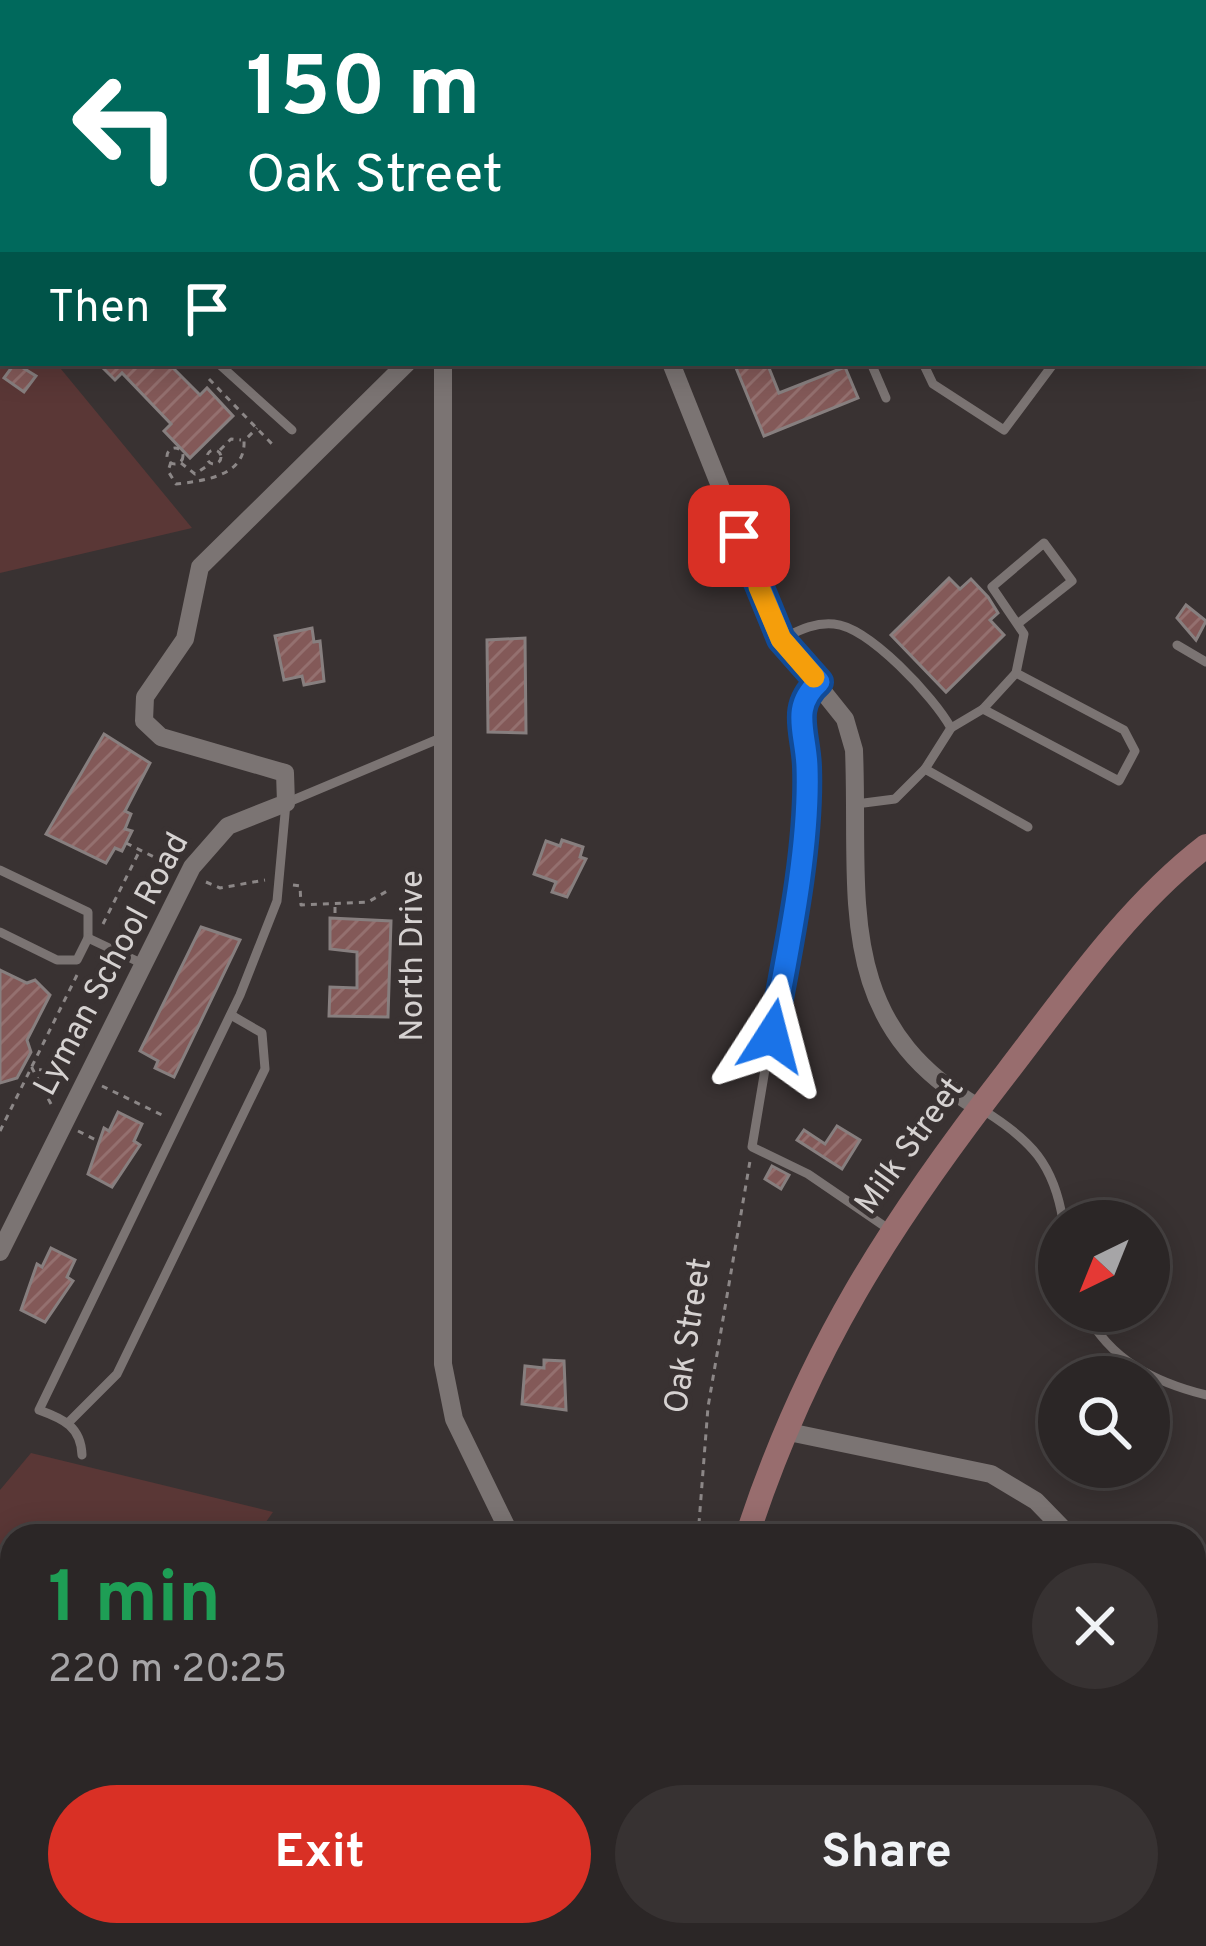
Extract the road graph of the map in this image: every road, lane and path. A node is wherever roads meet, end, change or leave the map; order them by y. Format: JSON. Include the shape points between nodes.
{"nodes":[{"id":1,"x":223,"y":366,"type":"edge"},
{"id":2,"x":404,"y":366,"type":"edge"},
{"id":3,"x":443,"y":366,"type":"edge"},
{"id":4,"x":671,"y":366,"type":"edge"},
{"id":5,"x":872,"y":366,"type":"edge"},
{"id":6,"x":924,"y":366,"type":"edge"},
{"id":7,"x":1052,"y":366,"type":"edge"},
{"id":8,"x":209,"y":379,"type":"dead end"},
{"id":9,"x":886,"y":398,"type":"dead end"},
{"id":10,"x":257,"y":428,"type":"junction"},
{"id":11,"x":292,"y":430,"type":"dead end"},
{"id":12,"x":244,"y":441,"type":"junction"},
{"id":13,"x":272,"y":444,"type":"dead end"},
{"id":14,"x":219,"y":452,"type":"junction"},
{"id":15,"x":170,"y":462,"type":"junction"},
{"id":16,"x":180,"y":462,"type":"junction"},
{"id":17,"x":211,"y":463,"type":"junction"},
{"id":18,"x":1020,"y":622,"type":"junction"},
{"id":19,"x":781,"y":639,"type":"junction"},
{"id":20,"x":1177,"y":645,"type":"dead end"},
{"id":21,"x":1206,"y":662,"type":"edge"},
{"id":22,"x":1016,"y":673,"type":"junction"},
{"id":23,"x":819,"y":682,"type":"junction"},
{"id":24,"x":982,"y":709,"type":"junction"},
{"id":25,"x":951,"y":728,"type":"junction"},
{"id":26,"x":443,"y":737,"type":"junction"},
{"id":27,"x":925,"y":769,"type":"junction"},
{"id":28,"x":286,"y":803,"type":"junction"},
{"id":29,"x":856,"y":803,"type":"junction"},
{"id":30,"x":1028,"y":827,"type":"dead end"},
{"id":31,"x":126,"y":844,"type":"dead end"},
{"id":32,"x":1206,"y":846,"type":"edge"},
{"id":33,"x":140,"y":850,"type":"junction"},
{"id":34,"x":0,"y":870,"type":"edge"},
{"id":35,"x":188,"y":874,"type":"junction"},
{"id":36,"x":278,"y":883,"type":"junction"},
{"id":37,"x":389,"y":890,"type":"dead end"},
{"id":38,"x":335,"y":905,"type":"junction"},
{"id":39,"x":335,"y":918,"type":"dead end"},
{"id":40,"x":0,"y":932,"type":"edge"},
{"id":41,"x":91,"y":940,"type":"junction"},
{"id":42,"x":143,"y":964,"type":"junction"},
{"id":43,"x":232,"y":1015,"type":"junction"},
{"id":44,"x":978,"y":1107,"type":"junction"},
{"id":45,"x":0,"y":1131,"type":"edge"},
{"id":46,"x":752,"y":1147,"type":"junction"},
{"id":47,"x":1060,"y":1200,"type":"edge"},
{"id":48,"x":8,"y":1217,"type":"edge"},
{"id":49,"x":890,"y":1230,"type":"junction"},
{"id":50,"x":0,"y":1252,"type":"edge"},
{"id":51,"x":1098,"y":1332,"type":"edge"},
{"id":52,"x":1206,"y":1395,"type":"edge"},
{"id":53,"x":69,"y":1422,"type":"junction"},
{"id":54,"x":784,"y":1431,"type":"junction"},
{"id":55,"x":82,"y":1455,"type":"dead end"},
{"id":56,"x":505,"y":1524,"type":"edge"},
{"id":57,"x":699,"y":1524,"type":"edge"},
{"id":58,"x":751,"y":1524,"type":"edge"},
{"id":59,"x":1058,"y":1524,"type":"edge"}],
"edges":[{"from":1,"to":11,"type":"lane"},
{"from":2,"to":28,"type":"street","via":[[200,567],[185,640],[145,697],[144,721],[161,737],[286,773]]},
{"from":3,"to":26,"type":"street","name":"North Drive"},
{"from":4,"to":19,"type":"street"},
{"from":5,"to":9,"type":"lane"},
{"from":6,"to":7,"type":"lane","via":[[933,384],[1004,430]]},
{"from":8,"to":10,"type":"path"},
{"from":10,"to":12,"type":"path"},
{"from":10,"to":13,"type":"path"},
{"from":12,"to":14,"type":"path","via":[[231,439]]},
{"from":12,"to":15,"type":"path","via":[[243,459],[219,476],[176,484]]},
{"from":14,"to":17,"type":"path"},
{"from":14,"to":17,"type":"path","via":[[208,453]]},
{"from":15,"to":16,"type":"path"},
{"from":15,"to":16,"type":"path","via":[[176,448]]},
{"from":16,"to":17,"type":"path","via":[[195,474]]},
{"from":18,"to":18,"type":"lane","via":[[992,587],[1044,543],[1072,581]]},
{"from":18,"to":22,"type":"lane","via":[[1025,646]]},
{"from":19,"to":23,"type":"street"},
{"from":19,"to":25,"type":"lane","via":[[812,624],[847,626],[883,652]]},
{"from":20,"to":21,"type":"lane"},
{"from":22,"to":24,"type":"lane"},
{"from":22,"to":24,"type":"lane","via":[[1124,730],[1135,751],[1119,782]]},
{"from":23,"to":29,"type":"street","via":[[845,719]]},
{"from":23,"to":46,"type":"lane","via":[[801,698],[806,825]]},
{"from":24,"to":25,"type":"lane"},
{"from":25,"to":27,"type":"lane"},
{"from":26,"to":28,"type":"lane"},
{"from":26,"to":56,"type":"street","name":"North Drive","via":[[443,1364],[454,1419]]},
{"from":27,"to":29,"type":"lane","via":[[895,799]]},
{"from":27,"to":30,"type":"lane"},
{"from":28,"to":35,"type":"street","name":"Lyman School Road","via":[[228,826]]},
{"from":28,"to":36,"type":"lane"},
{"from":29,"to":44,"type":"street","via":[[860,944],[874,1001],[908,1055]]},
{"from":31,"to":33,"type":"path"},
{"from":32,"to":44,"type":"main road","name":"Milk Street","via":[[1129,921]]},
{"from":33,"to":35,"type":"path"},
{"from":33,"to":41,"type":"path"},
{"from":34,"to":41,"type":"lane","via":[[88,912]]},
{"from":35,"to":36,"type":"path","via":[[220,888]]},
{"from":35,"to":42,"type":"street","name":"Lyman School Road"},
{"from":36,"to":38,"type":"path","via":[[300,886],[302,905]]},
{"from":36,"to":43,"type":"lane"},
{"from":37,"to":38,"type":"path"},
{"from":38,"to":39,"type":"path"},
{"from":40,"to":41,"type":"lane","via":[[57,960],[77,960]]},
{"from":41,"to":42,"type":"lane"},
{"from":41,"to":45,"type":"path"},
{"from":42,"to":48,"type":"street","name":"Lyman School Road"},
{"from":43,"to":53,"type":"lane","via":[[40,1410]]},
{"from":43,"to":53,"type":"lane","via":[[262,1033],[265,1069],[117,1374]]},
{"from":44,"to":47,"type":"lane","via":[[1045,1159]]},
{"from":44,"to":49,"type":"main road","name":"Milk Street"},
{"from":46,"to":49,"type":"lane"},
{"from":46,"to":57,"type":"path","name":"Oak Street","via":[[708,1406]]},
{"from":48,"to":50,"type":"street","name":"Lyman School Road"},
{"from":49,"to":54,"type":"main road","name":"Milk Street","via":[[832,1325]]},
{"from":51,"to":52,"type":"lane","via":[[1129,1364]]},
{"from":53,"to":55,"type":"lane"},
{"from":54,"to":58,"type":"main road","name":"Milk Street"},
{"from":54,"to":59,"type":"street","via":[[991,1474]]}]}
